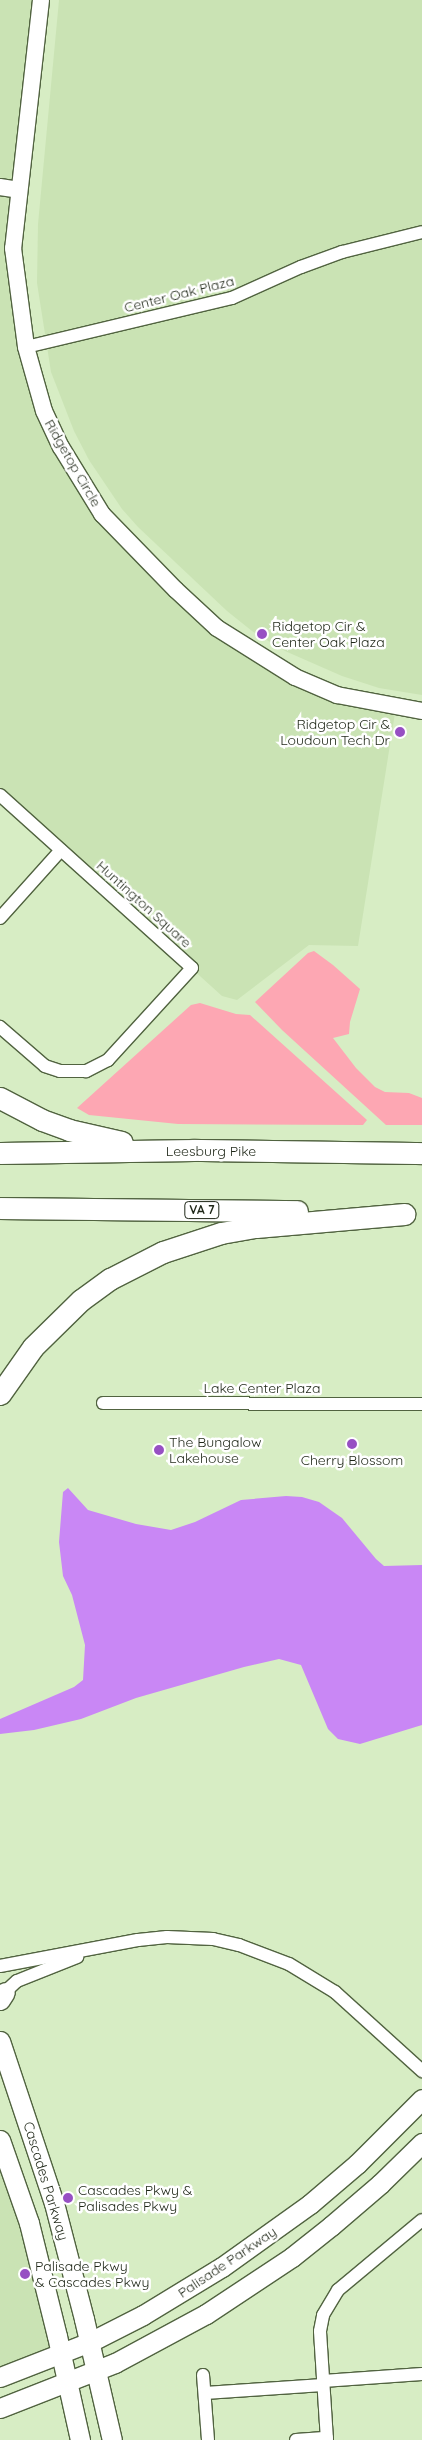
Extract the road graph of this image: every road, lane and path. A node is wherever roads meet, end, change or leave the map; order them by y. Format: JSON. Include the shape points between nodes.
{"nodes":[{"id":1,"x":41,"y":0,"type":"edge"},
{"id":2,"x":0,"y":187,"type":"edge"},
{"id":3,"x":19,"y":190,"type":"junction"},
{"id":4,"x":422,"y":232,"type":"edge"},
{"id":5,"x":26,"y":347,"type":"junction"},
{"id":6,"x":422,"y":710,"type":"edge"},
{"id":7,"x":0,"y":795,"type":"edge"},
{"id":8,"x":61,"y":850,"type":"junction"},
{"id":9,"x":0,"y":918,"type":"edge"},
{"id":10,"x":0,"y":1027,"type":"edge"},
{"id":11,"x":0,"y":1098,"type":"edge"},
{"id":12,"x":194,"y":1150,"type":"junction"},
{"id":13,"x":0,"y":1153,"type":"edge"},
{"id":14,"x":422,"y":1153,"type":"edge"},
{"id":15,"x":0,"y":1208,"type":"edge"},
{"id":16,"x":413,"y":1214,"type":"edge"},
{"id":17,"x":0,"y":1394,"type":"edge"},
{"id":18,"x":103,"y":1403,"type":"dead end"},
{"id":19,"x":422,"y":1404,"type":"edge"},
{"id":20,"x":97,"y":1948,"type":"junction"},
{"id":21,"x":0,"y":1966,"type":"edge"},
{"id":22,"x":2,"y":1996,"type":"edge"},
{"id":23,"x":0,"y":2041,"type":"edge"},
{"id":24,"x":422,"y":2071,"type":"edge"},
{"id":25,"x":422,"y":2099,"type":"edge"},
{"id":26,"x":0,"y":2140,"type":"edge"},
{"id":27,"x":422,"y":2143,"type":"edge"},
{"id":28,"x":422,"y":2220,"type":"edge"},
{"id":29,"x":90,"y":2342,"type":"junction"},
{"id":30,"x":61,"y":2354,"type":"junction"},
{"id":31,"x":97,"y":2371,"type":"junction"},
{"id":32,"x":422,"y":2374,"type":"edge"},
{"id":33,"x":203,"y":2375,"type":"dead end"},
{"id":34,"x":0,"y":2377,"type":"edge"},
{"id":35,"x":68,"y":2382,"type":"junction"},
{"id":36,"x":323,"y":2383,"type":"junction"},
{"id":37,"x":205,"y":2393,"type":"junction"},
{"id":38,"x":0,"y":2408,"type":"edge"},
{"id":39,"x":327,"y":2439,"type":"edge"},
{"id":40,"x":80,"y":2440,"type":"edge"},
{"id":41,"x":112,"y":2440,"type":"edge"},
{"id":42,"x":208,"y":2440,"type":"edge"},
{"id":43,"x":296,"y":2440,"type":"edge"}],
"edges":[{"from":1,"to":3,"type":"street","name":"Ridgetop Circle"},
{"from":2,"to":3,"type":"street"},
{"from":3,"to":5,"type":"street","name":"Ridgetop Circle","via":[[13,248]]},
{"from":4,"to":5,"type":"street","name":"Center Oak Plaza","via":[[342,252],[232,298]]},
{"from":5,"to":6,"type":"street","name":"Ridgetop Circle","via":[[44,411],[102,514],[217,628],[295,677],[349,699]]},
{"from":7,"to":8,"type":"street","name":"Huntington Square"},
{"from":8,"to":9,"type":"street"},
{"from":8,"to":10,"type":"street","name":"Huntington Square","via":[[192,968],[108,1060],[86,1071],[60,1071],[45,1066]]},
{"from":11,"to":12,"type":"highway","via":[[69,1130],[107,1140]]},
{"from":12,"to":13,"type":"highway","name":"Leesburg Pike"},
{"from":12,"to":14,"type":"highway","name":"Leesburg Pike"},
{"from":15,"to":16,"type":"highway","number":"VA 7"},
{"from":16,"to":17,"type":"highway","via":[[256,1227],[221,1233],[163,1252],[110,1279],[81,1300],[34,1347]]},
{"from":18,"to":19,"type":"street","name":"Lake Center Plaza"},
{"from":20,"to":21,"type":"street"},
{"from":20,"to":22,"type":"street","via":[[17,1981]]},
{"from":20,"to":24,"type":"street","via":[[138,1940],[194,1938],[240,1945],[265,1953],[290,1964],[335,1992]]},
{"from":23,"to":29,"type":"main road","name":"Cascades Parkway","via":[[54,2203]]},
{"from":25,"to":29,"type":"main road","name":"Palisade Parkway","via":[[357,2164],[272,2233],[176,2296]]},
{"from":26,"to":30,"type":"main road","name":"Cascades Parkway","via":[[29,2223]]},
{"from":27,"to":31,"type":"main road","via":[[380,2184],[292,2257],[206,2314],[156,2343]]},
{"from":28,"to":36,"type":"street","via":[[338,2290],[329,2302],[320,2331]]},
{"from":29,"to":30,"type":"main road","name":"Palisade Parkway"},
{"from":29,"to":31,"type":"main road","name":"Cascades Parkway"},
{"from":30,"to":34,"type":"main road","name":"Palisade Parkway"},
{"from":30,"to":35,"type":"main road","name":"Cascades Parkway"},
{"from":31,"to":35,"type":"main road"},
{"from":31,"to":41,"type":"main road","name":"Cascades Parkway"},
{"from":32,"to":36,"type":"street"},
{"from":33,"to":37,"type":"street"},
{"from":35,"to":38,"type":"main road"},
{"from":35,"to":40,"type":"main road","name":"Cascades Parkway"},
{"from":36,"to":37,"type":"street"},
{"from":36,"to":39,"type":"street"},
{"from":37,"to":42,"type":"street"},
{"from":39,"to":43,"type":"street"}]}
